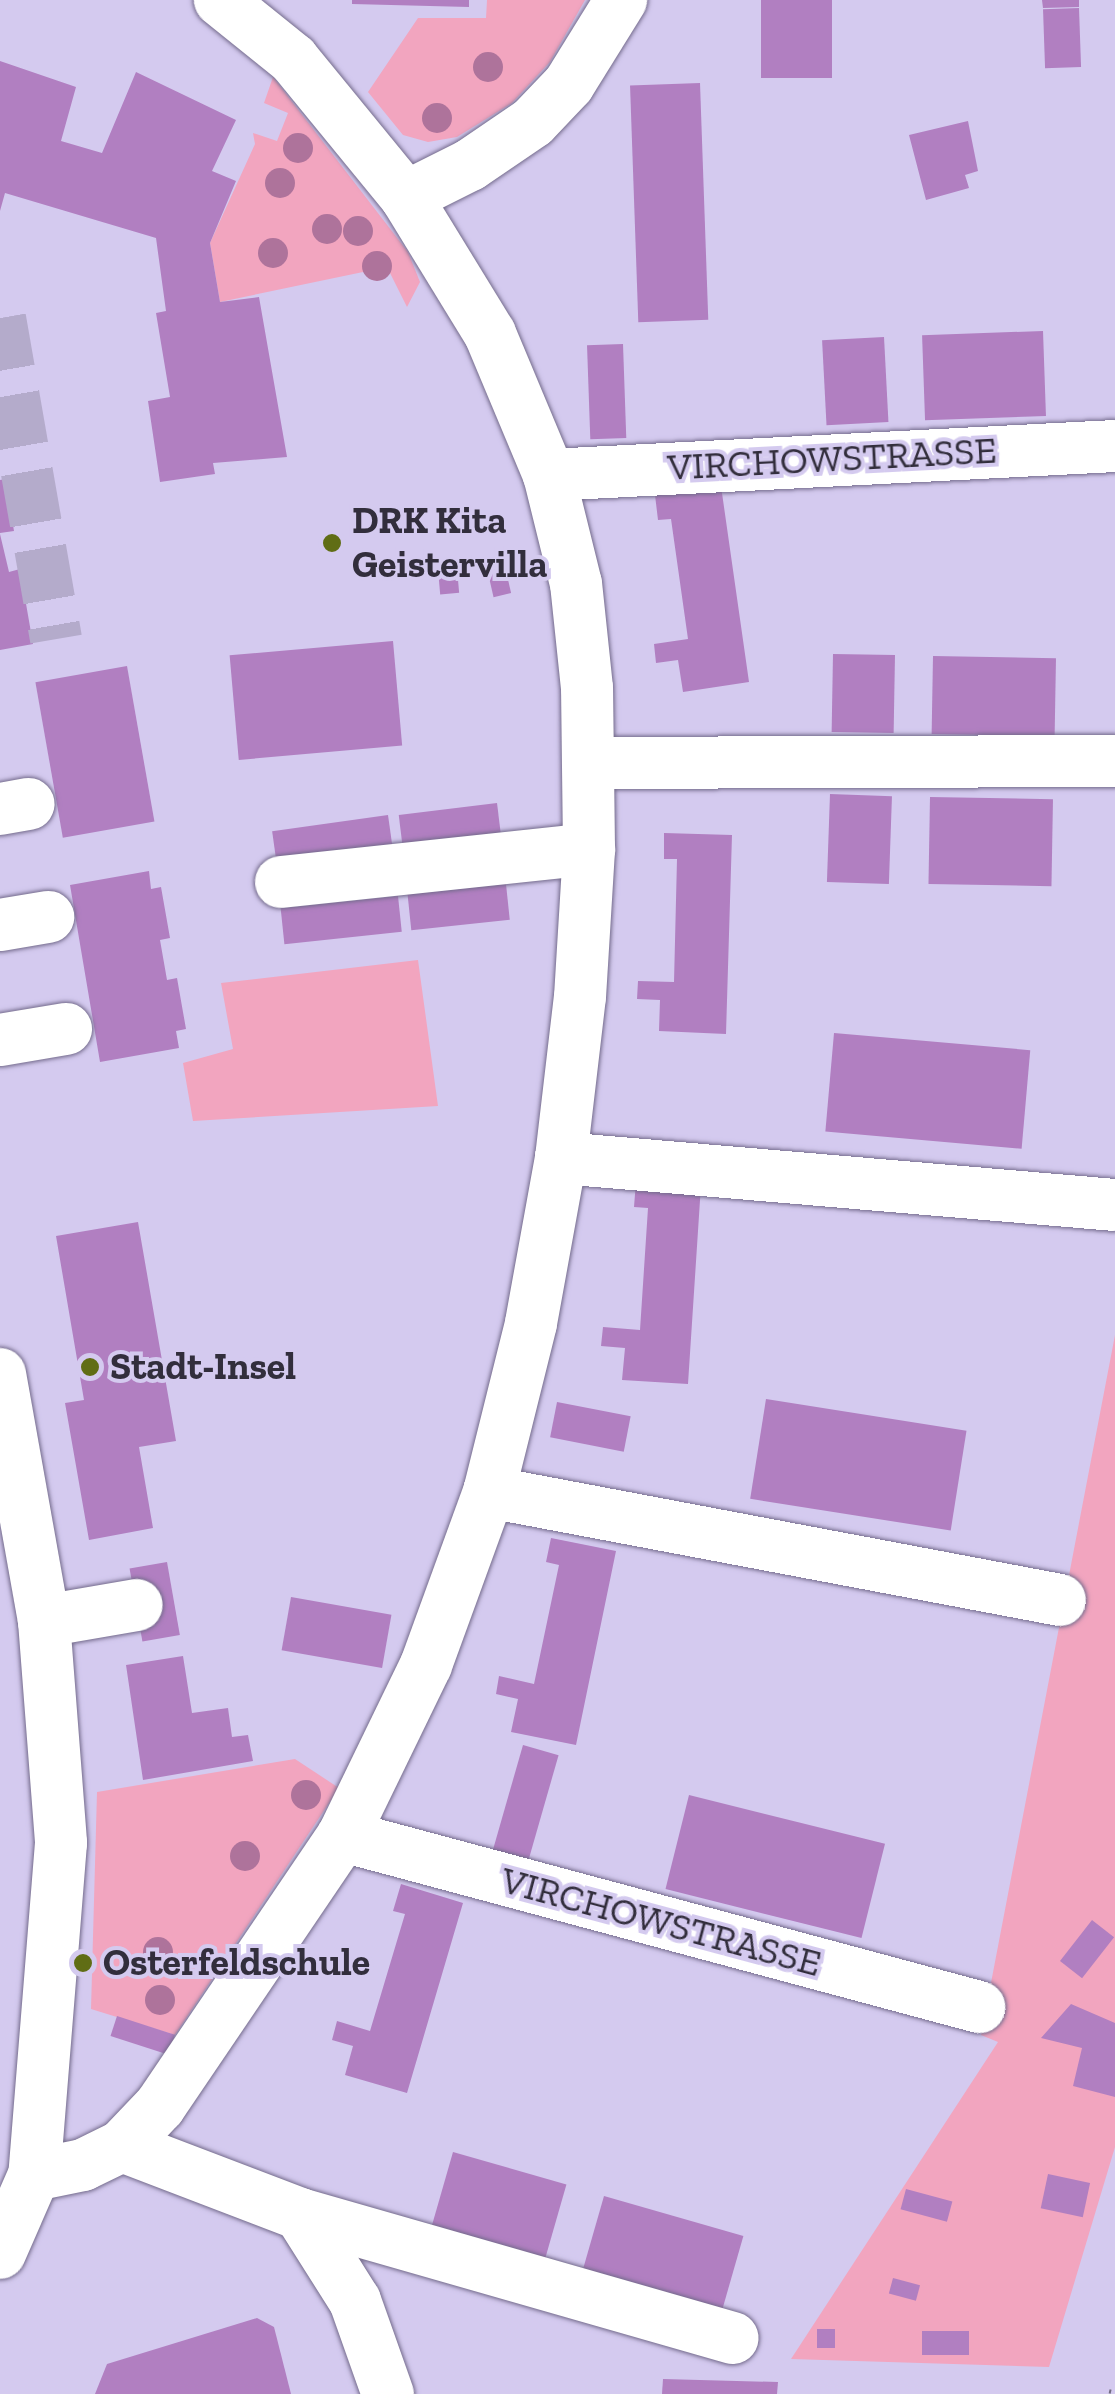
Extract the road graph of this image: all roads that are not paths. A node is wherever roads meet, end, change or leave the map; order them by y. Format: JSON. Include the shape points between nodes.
{"nodes":[{"id":1,"x":220,"y":0,"type":"edge"},
{"id":2,"x":621,"y":0,"type":"edge"},
{"id":3,"x":406,"y":197,"type":"junction"},
{"id":4,"x":1115,"y":446,"type":"edge"},
{"id":5,"x":549,"y":474,"type":"junction"},
{"id":6,"x":1115,"y":761,"type":"edge"},
{"id":7,"x":590,"y":763,"type":"junction"},
{"id":8,"x":589,"y":849,"type":"junction"},
{"id":9,"x":281,"y":882,"type":"dead end"},
{"id":10,"x":66,"y":1029,"type":"dead end"},
{"id":11,"x":0,"y":1040,"type":"edge"},
{"id":12,"x":561,"y":1158,"type":"junction"},
{"id":13,"x":1115,"y":1205,"type":"edge"},
{"id":14,"x":0,"y":1374,"type":"edge"},
{"id":15,"x":488,"y":1492,"type":"junction"},
{"id":16,"x":1060,"y":1600,"type":"dead end"},
{"id":17,"x":136,"y":1605,"type":"dead end"},
{"id":18,"x":44,"y":1622,"type":"junction"},
{"id":19,"x":343,"y":1836,"type":"junction"},
{"id":20,"x":979,"y":2008,"type":"dead end"},
{"id":21,"x":122,"y":2146,"type":"junction"},
{"id":22,"x":34,"y":2175,"type":"junction"},
{"id":23,"x":300,"y":2214,"type":"junction"},
{"id":24,"x":0,"y":2253,"type":"edge"},
{"id":25,"x":733,"y":2338,"type":"dead end"},
{"id":26,"x":388,"y":2394,"type":"edge"}],
"edges":[{"from":1,"to":3,"type":"street","via":[[293,60]]},
{"from":2,"to":3,"type":"street","via":[[569,84],[533,122]]},
{"from":3,"to":5,"type":"street","via":[[490,334]]},
{"from":4,"to":5,"type":"street","name":"VIRCHOWSTRASSE"},
{"from":5,"to":7,"type":"street","via":[[576,584]]},
{"from":6,"to":7,"type":"street"},
{"from":7,"to":8,"type":"street"},
{"from":8,"to":9,"type":"street"},
{"from":8,"to":12,"type":"street"},
{"from":10,"to":11,"type":"street"},
{"from":12,"to":13,"type":"street"},
{"from":12,"to":15,"type":"street","via":[[531,1323]]},
{"from":14,"to":18,"type":"street"},
{"from":15,"to":16,"type":"street"},
{"from":15,"to":19,"type":"street","via":[[426,1665]]},
{"from":17,"to":18,"type":"street"},
{"from":18,"to":22,"type":"street","via":[[36,1730],[61,1843],[30,1993]]},
{"from":19,"to":20,"type":"street","name":"VIRCHOWSTRASSE"},
{"from":19,"to":21,"type":"street","via":[[214,2032]]},
{"from":21,"to":22,"type":"street","via":[[83,2165]]},
{"from":21,"to":23,"type":"street"},
{"from":22,"to":24,"type":"street"},
{"from":23,"to":25,"type":"street"},
{"from":23,"to":26,"type":"street","via":[[355,2301]]}]}
